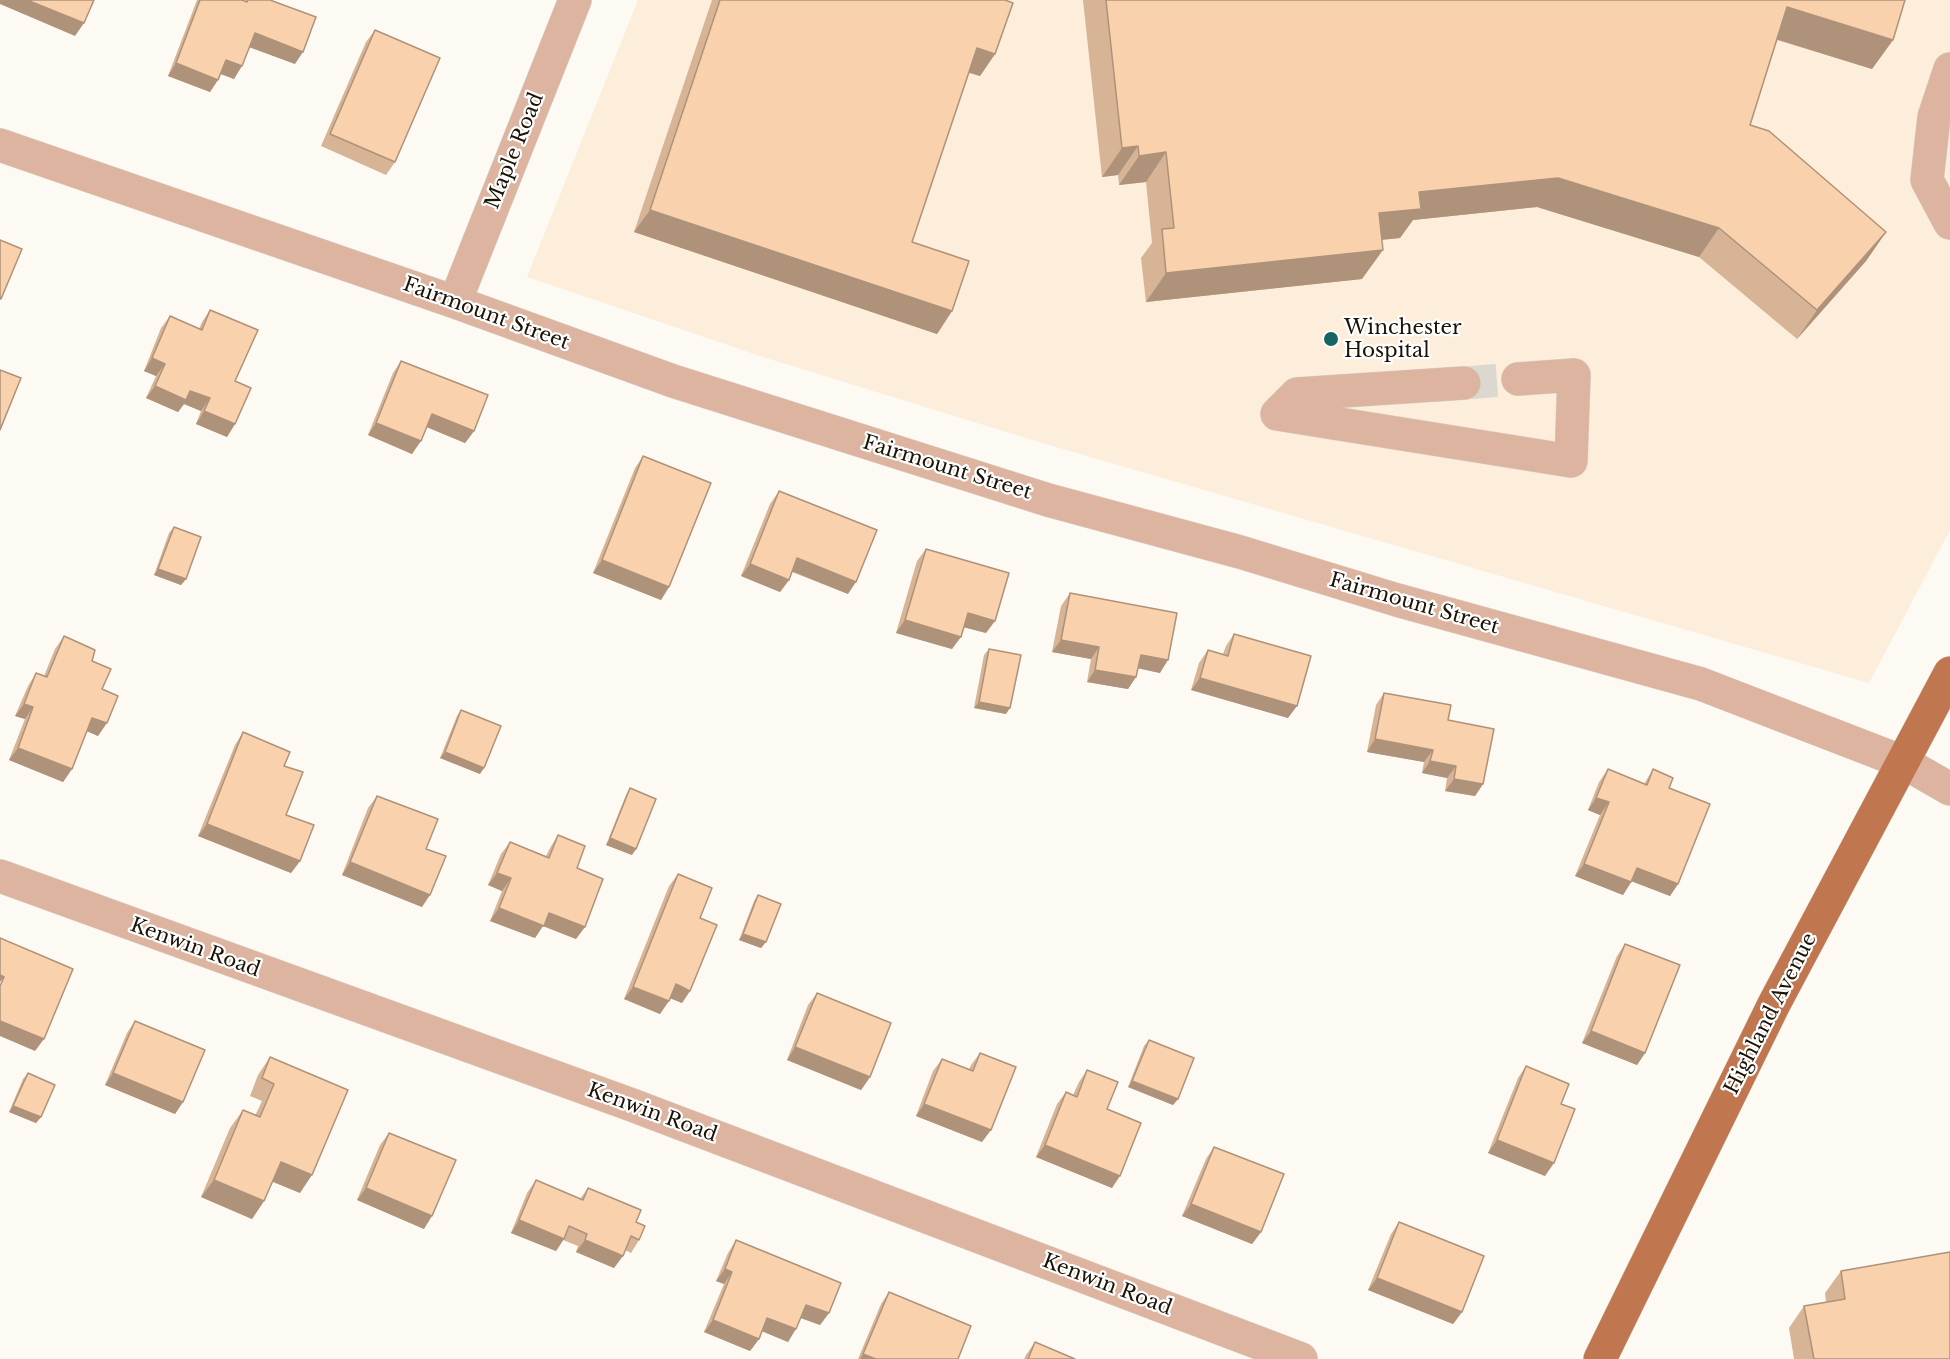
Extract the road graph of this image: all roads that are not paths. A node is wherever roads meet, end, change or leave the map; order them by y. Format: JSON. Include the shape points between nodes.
{"nodes":[{"id":1,"x":575,"y":0,"type":"edge"},
{"id":2,"x":1950,"y":69,"type":"edge"},
{"id":3,"x":0,"y":145,"type":"edge"},
{"id":4,"x":1950,"y":223,"type":"edge"},
{"id":5,"x":456,"y":302,"type":"junction"},
{"id":6,"x":1518,"y":379,"type":"tunnel mouth"},
{"id":7,"x":1464,"y":383,"type":"tunnel mouth"},
{"id":8,"x":1950,"y":674,"type":"edge"},
{"id":9,"x":1903,"y":762,"type":"junction"},
{"id":10,"x":1950,"y":789,"type":"edge"},
{"id":11,"x":0,"y":876,"type":"edge"},
{"id":12,"x":1302,"y":1359,"type":"edge"},
{"id":13,"x":1600,"y":1359,"type":"edge"}],
"edges":[{"from":1,"to":5,"type":"street","name":"Maple Road"},
{"from":2,"to":4,"type":"street","via":[[1934,117],[1928,180]]},
{"from":3,"to":5,"type":"street","name":"Fairmount Street"},
{"from":5,"to":9,"type":"street","name":"Fairmount Street","via":[[673,381],[1048,500],[1701,684]]},
{"from":6,"to":7,"type":"street","via":[[1574,375],[1571,460],[1277,414],[1297,394]]},
{"from":8,"to":9,"type":"main road","name":"Highland Avenue"},
{"from":9,"to":10,"type":"street","name":"Fairmount Street"},
{"from":9,"to":13,"type":"main road","name":"Highland Avenue","via":[[1774,1004]]},
{"from":11,"to":12,"type":"street","name":"Kenwin Road","via":[[632,1105]]}]}
